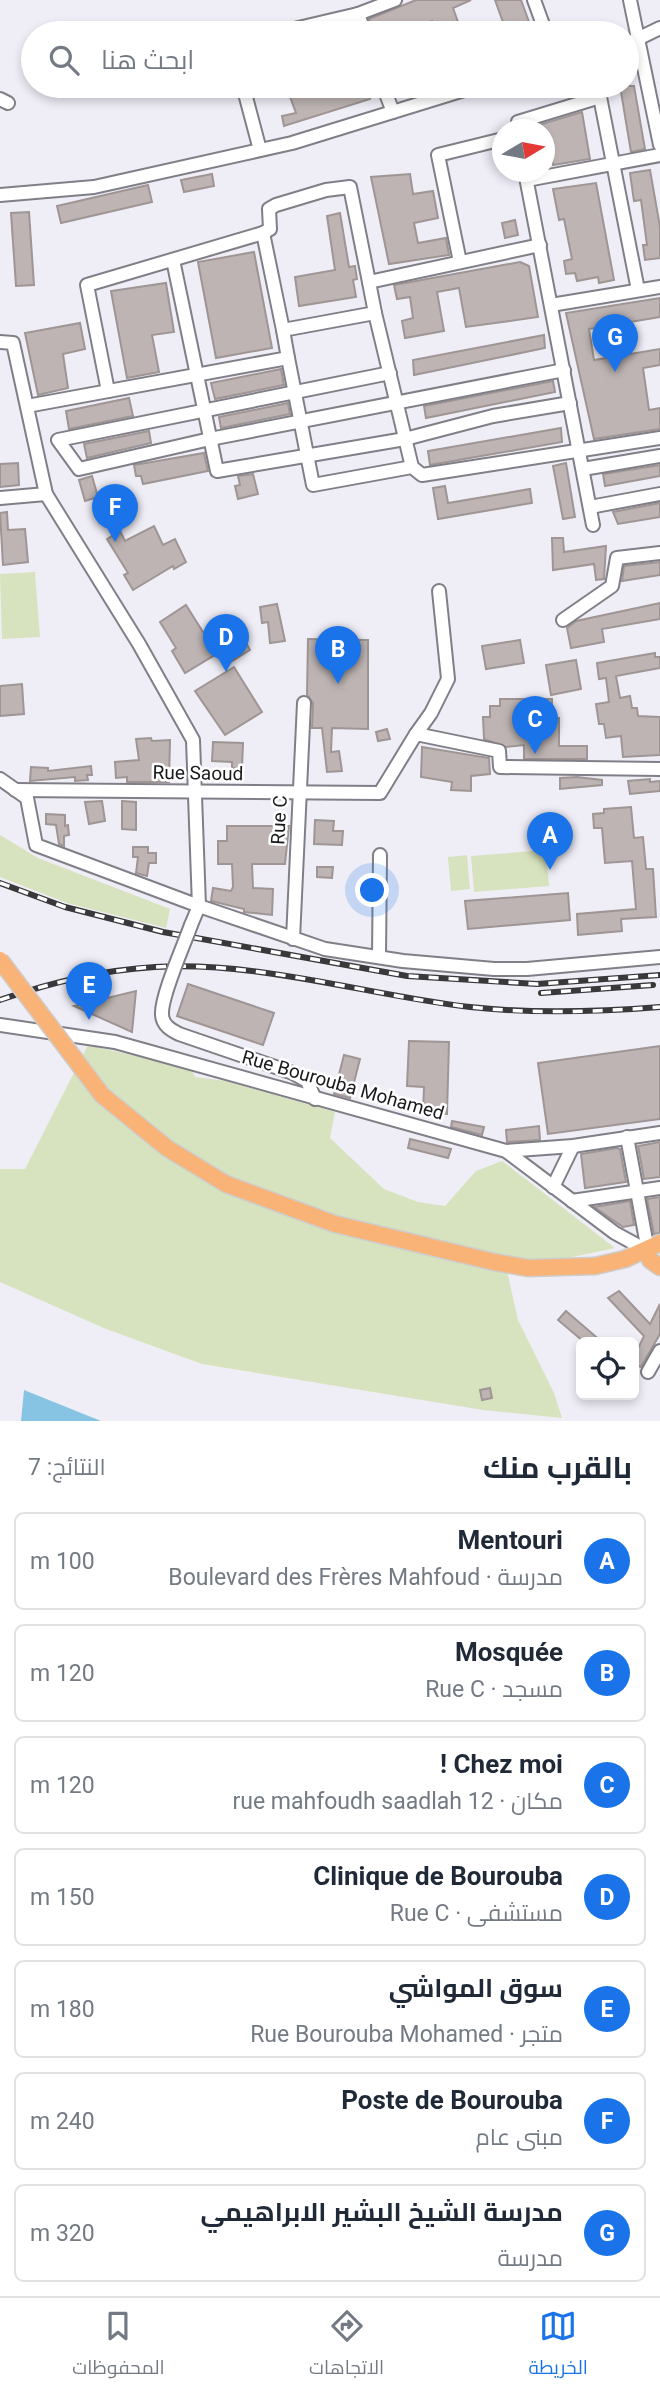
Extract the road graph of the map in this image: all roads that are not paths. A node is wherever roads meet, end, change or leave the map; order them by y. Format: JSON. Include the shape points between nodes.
{"nodes":[{"id":1,"x":395,"y":0,"type":"edge"},
{"id":2,"x":534,"y":0,"type":"edge"},
{"id":3,"x":631,"y":0,"type":"edge"},
{"id":4,"x":358,"y":15,"type":"junction"},
{"id":5,"x":331,"y":21,"type":"edge"},
{"id":6,"x":360,"y":21,"type":"edge"},
{"id":7,"x":541,"y":21,"type":"edge"},
{"id":8,"x":632,"y":21,"type":"edge"},
{"id":9,"x":660,"y":29,"type":"edge"},
{"id":10,"x":639,"y":37,"type":"edge"},
{"id":11,"x":639,"y":66,"type":"edge"},
{"id":12,"x":246,"y":98,"type":"edge"},
{"id":13,"x":387,"y":98,"type":"edge"},
{"id":14,"x":440,"y":98,"type":"edge"},
{"id":15,"x":580,"y":98,"type":"edge"},
{"id":16,"x":597,"y":98,"type":"edge"},
{"id":17,"x":393,"y":113,"type":"junction"},
{"id":18,"x":526,"y":119,"type":"edge"},
{"id":19,"x":492,"y":142,"type":"edge"},
{"id":20,"x":660,"y":145,"type":"edge"},
{"id":21,"x":260,"y":150,"type":"junction"},
{"id":22,"x":660,"y":155,"type":"edge"},
{"id":23,"x":611,"y":165,"type":"junction"},
{"id":24,"x":555,"y":172,"type":"edge"},
{"id":25,"x":527,"y":182,"type":"edge"},
{"id":26,"x":0,"y":195,"type":"edge"},
{"id":27,"x":263,"y":233,"type":"junction"},
{"id":28,"x":540,"y":245,"type":"junction"},
{"id":29,"x":173,"y":261,"type":"junction"},
{"id":30,"x":460,"y":262,"type":"junction"},
{"id":31,"x":369,"y":282,"type":"junction"},
{"id":32,"x":660,"y":287,"type":"edge"},
{"id":33,"x":638,"y":290,"type":"junction"},
{"id":34,"x":551,"y":305,"type":"junction"},
{"id":35,"x":375,"y":313,"type":"junction"},
{"id":36,"x":283,"y":330,"type":"junction"},
{"id":37,"x":0,"y":342,"type":"edge"},
{"id":38,"x":288,"y":358,"type":"junction"},
{"id":39,"x":564,"y":370,"type":"junction"},
{"id":40,"x":390,"y":373,"type":"junction"},
{"id":41,"x":196,"y":376,"type":"junction"},
{"id":42,"x":108,"y":391,"type":"junction"},
{"id":43,"x":295,"y":393,"type":"junction"},
{"id":44,"x":570,"y":403,"type":"junction"},
{"id":45,"x":397,"y":405,"type":"junction"},
{"id":46,"x":27,"y":406,"type":"junction"},
{"id":47,"x":204,"y":410,"type":"junction"},
{"id":48,"x":300,"y":422,"type":"junction"},
{"id":49,"x":660,"y":438,"type":"edge"},
{"id":50,"x":210,"y":439,"type":"junction"},
{"id":51,"x":405,"y":439,"type":"junction"},
{"id":52,"x":579,"y":450,"type":"junction"},
{"id":53,"x":306,"y":456,"type":"junction"},
{"id":54,"x":660,"y":456,"type":"edge"},
{"id":55,"x":412,"y":467,"type":"junction"},
{"id":56,"x":583,"y":469,"type":"junction"},
{"id":57,"x":46,"y":494,"type":"junction"},
{"id":58,"x":660,"y":494,"type":"edge"},
{"id":59,"x":0,"y":498,"type":"edge"},
{"id":60,"x":590,"y":507,"type":"junction"},
{"id":61,"x":593,"y":525,"type":"dead end"},
{"id":62,"x":660,"y":553,"type":"edge"},
{"id":63,"x":439,"y":591,"type":"dead end"},
{"id":64,"x":563,"y":620,"type":"dead end"},
{"id":65,"x":304,"y":703,"type":"dead end"},
{"id":66,"x":416,"y":734,"type":"junction"},
{"id":67,"x":660,"y":769,"type":"edge"},
{"id":68,"x":0,"y":779,"type":"edge"},
{"id":69,"x":15,"y":790,"type":"junction"},
{"id":70,"x":195,"y":792,"type":"junction"},
{"id":71,"x":299,"y":793,"type":"junction"},
{"id":72,"x":380,"y":855,"type":"dead end"},
{"id":73,"x":199,"y":906,"type":"junction"},
{"id":74,"x":293,"y":939,"type":"junction"},
{"id":75,"x":379,"y":957,"type":"junction"},
{"id":76,"x":660,"y":957,"type":"edge"},
{"id":77,"x":0,"y":960,"type":"edge"},
{"id":78,"x":0,"y":1025,"type":"edge"},
{"id":79,"x":315,"y":1099,"type":"junction"},
{"id":80,"x":660,"y":1133,"type":"edge"},
{"id":81,"x":627,"y":1138,"type":"junction"},
{"id":82,"x":573,"y":1146,"type":"junction"},
{"id":83,"x":506,"y":1152,"type":"junction"},
{"id":84,"x":553,"y":1187,"type":"junction"},
{"id":85,"x":660,"y":1188,"type":"edge"},
{"id":86,"x":638,"y":1191,"type":"junction"},
{"id":87,"x":572,"y":1202,"type":"junction"},
{"id":88,"x":656,"y":1253,"type":"edge"},
{"id":89,"x":660,"y":1352,"type":"edge"},
{"id":90,"x":648,"y":1372,"type":"dead end"}],
"edges":[{"from":1,"to":4,"type":"street"},
{"from":2,"to":7,"type":"street"},
{"from":3,"to":8,"type":"street"},
{"from":4,"to":5,"type":"street"},
{"from":4,"to":6,"type":"street"},
{"from":9,"to":10,"type":"street"},
{"from":11,"to":20,"type":"street"},
{"from":12,"to":21,"type":"street"},
{"from":13,"to":17,"type":"street"},
{"from":14,"to":17,"type":"street"},
{"from":15,"to":18,"type":"street"},
{"from":16,"to":23,"type":"street"},
{"from":17,"to":21,"type":"street"},
{"from":19,"to":30,"type":"street","via":[[438,155]]},
{"from":21,"to":26,"type":"street","via":[[94,187]]},
{"from":22,"to":23,"type":"street"},
{"from":23,"to":24,"type":"street"},
{"from":23,"to":33,"type":"street"},
{"from":25,"to":28,"type":"street"},
{"from":27,"to":29,"type":"street"},
{"from":27,"to":31,"type":"street","via":[[270,229],[269,209],[276,205],[350,187]]},
{"from":27,"to":36,"type":"street"},
{"from":28,"to":30,"type":"street"},
{"from":28,"to":34,"type":"street"},
{"from":29,"to":41,"type":"street"},
{"from":29,"to":42,"type":"street","via":[[87,285]]},
{"from":30,"to":31,"type":"street"},
{"from":31,"to":35,"type":"street"},
{"from":32,"to":33,"type":"street"},
{"from":33,"to":34,"type":"street"},
{"from":34,"to":39,"type":"street"},
{"from":35,"to":36,"type":"street"},
{"from":35,"to":40,"type":"street"},
{"from":36,"to":38,"type":"street"},
{"from":37,"to":46,"type":"street","via":[[13,343]]},
{"from":38,"to":41,"type":"street"},
{"from":38,"to":43,"type":"street"},
{"from":39,"to":44,"type":"street"},
{"from":39,"to":45,"type":"street"},
{"from":40,"to":43,"type":"street"},
{"from":40,"to":45,"type":"street"},
{"from":41,"to":42,"type":"street"},
{"from":41,"to":47,"type":"street"},
{"from":42,"to":46,"type":"street"},
{"from":43,"to":47,"type":"street"},
{"from":43,"to":48,"type":"street"},
{"from":44,"to":51,"type":"street","via":[[493,416]]},
{"from":44,"to":52,"type":"street"},
{"from":45,"to":48,"type":"street"},
{"from":45,"to":51,"type":"street"},
{"from":46,"to":57,"type":"street"},
{"from":47,"to":50,"type":"street"},
{"from":47,"to":50,"type":"street","via":[[58,440],[79,469]]},
{"from":48,"to":50,"type":"street"},
{"from":48,"to":53,"type":"street"},
{"from":49,"to":52,"type":"street"},
{"from":50,"to":53,"type":"street","via":[[217,471]]},
{"from":51,"to":53,"type":"street"},
{"from":51,"to":55,"type":"street"},
{"from":52,"to":55,"type":"street","via":[[422,475]]},
{"from":52,"to":56,"type":"street"},
{"from":53,"to":55,"type":"street","via":[[313,485]]},
{"from":54,"to":56,"type":"street"},
{"from":56,"to":60,"type":"street"},
{"from":57,"to":59,"type":"street"},
{"from":57,"to":70,"type":"street","via":[[193,740]]},
{"from":58,"to":60,"type":"street"},
{"from":60,"to":61,"type":"street"},
{"from":62,"to":64,"type":"street","via":[[617,558],[612,586]]},
{"from":63,"to":66,"type":"street","via":[[448,679]]},
{"from":65,"to":71,"type":"street","name":"Rue C"},
{"from":66,"to":67,"type":"street","via":[[499,751],[499,767]]},
{"from":66,"to":71,"type":"street","name":"Rue Saoud","via":[[380,793]]},
{"from":68,"to":69,"type":"street"},
{"from":69,"to":70,"type":"street","name":"Rue Saoud"},
{"from":69,"to":73,"type":"street","via":[[27,798],[36,845]]},
{"from":70,"to":71,"type":"street","name":"Rue Saoud"},
{"from":70,"to":73,"type":"street"},
{"from":71,"to":74,"type":"street","name":"Rue C"},
{"from":72,"to":75,"type":"street"},
{"from":73,"to":74,"type":"street"},
{"from":73,"to":79,"type":"street","bridge":true,"via":[[162,1013],[169,1029],[293,1073],[307,1081]]},
{"from":74,"to":75,"type":"street"},
{"from":75,"to":76,"type":"street","via":[[516,969]]},
{"from":77,"to":88,"type":"main road","bridge":true,"via":[[102,1095],[167,1148],[226,1184],[335,1224],[494,1262],[538,1268],[595,1265]]},
{"from":78,"to":79,"type":"street","name":"Rue Bourouba Mohamed","via":[[115,1042]]},
{"from":79,"to":83,"type":"street","name":"Rue Bourouba Mohamed"},
{"from":80,"to":81,"type":"street"},
{"from":81,"to":82,"type":"street"},
{"from":81,"to":86,"type":"street"},
{"from":82,"to":83,"type":"street"},
{"from":82,"to":84,"type":"street"},
{"from":83,"to":84,"type":"street","name":"Rue Bourouba Mohamed"},
{"from":84,"to":87,"type":"street","name":"Rue Bourouba Mohamed"},
{"from":85,"to":86,"type":"street"},
{"from":86,"to":87,"type":"street"},
{"from":86,"to":88,"type":"street"},
{"from":87,"to":88,"type":"street","name":"Rue Bourouba Mohamed","via":[[615,1233]]},
{"from":89,"to":90,"type":"street"}]}
